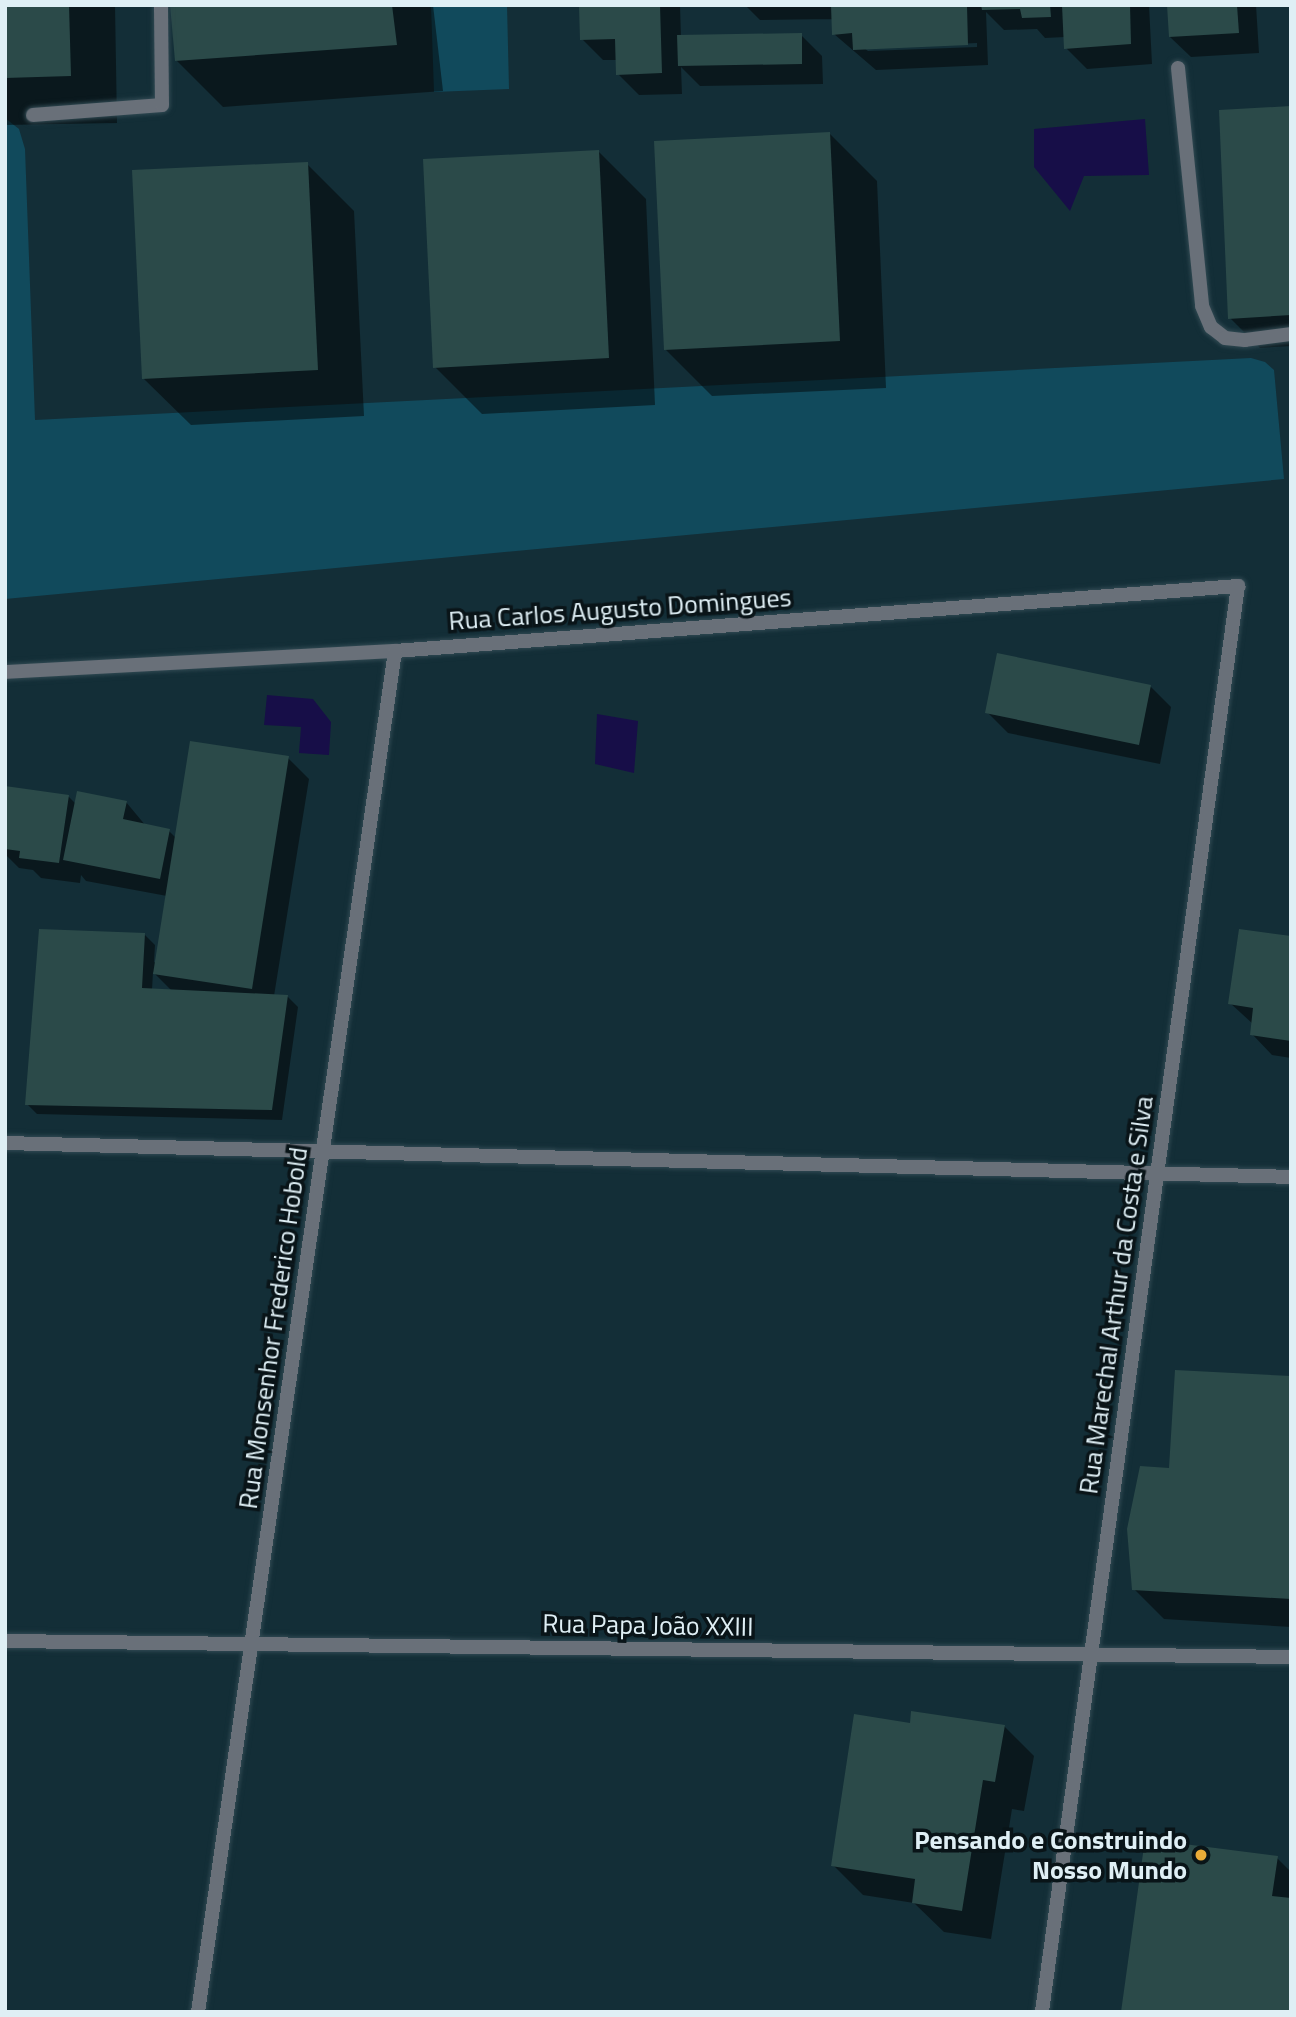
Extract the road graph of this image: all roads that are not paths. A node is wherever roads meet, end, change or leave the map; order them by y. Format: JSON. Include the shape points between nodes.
{"nodes":[{"id":1,"x":161,"y":5,"type":"edge"},
{"id":2,"x":1178,"y":68,"type":"dead end"},
{"id":3,"x":33,"y":115,"type":"dead end"},
{"id":4,"x":1291,"y":334,"type":"edge"},
{"id":5,"x":1238,"y":586,"type":"joint"},
{"id":6,"x":396,"y":651,"type":"junction"},
{"id":7,"x":5,"y":672,"type":"edge"},
{"id":8,"x":5,"y":1143,"type":"edge"},
{"id":9,"x":324,"y":1151,"type":"junction"},
{"id":10,"x":1158,"y":1173,"type":"junction"},
{"id":11,"x":1291,"y":1177,"type":"edge"},
{"id":12,"x":5,"y":1640,"type":"edge"},
{"id":13,"x":252,"y":1643,"type":"junction"},
{"id":14,"x":1091,"y":1655,"type":"junction"},
{"id":15,"x":1291,"y":1657,"type":"edge"},
{"id":16,"x":198,"y":2012,"type":"edge"},
{"id":17,"x":1042,"y":2012,"type":"edge"}],
"edges":[{"from":1,"to":3,"type":"street","via":[[162,104]]},
{"from":2,"to":4,"type":"street","via":[[1202,306],[1211,327],[1226,338]]},
{"from":5,"to":6,"type":"street","name":"Rua Carlos Augusto Domingues"},
{"from":5,"to":10,"type":"street","name":"Rua Marechal Arthur da Costa e Silva"},
{"from":6,"to":7,"type":"street","name":"Rua Carlos Augusto Domingues"},
{"from":6,"to":9,"type":"street","name":"Rua Monsenhor Frederico Hobold"},
{"from":8,"to":9,"type":"street"},
{"from":9,"to":10,"type":"street"},
{"from":9,"to":13,"type":"street","name":"Rua Monsenhor Frederico Hobold"},
{"from":10,"to":11,"type":"street"},
{"from":10,"to":14,"type":"street","name":"Rua Marechal Arthur da Costa e Silva"},
{"from":12,"to":13,"type":"street","name":"Rua Papa João XXIII"},
{"from":13,"to":14,"type":"street","name":"Rua Papa João XXIII"},
{"from":13,"to":16,"type":"street","name":"Rua Monsenhor Frederico Hobold"},
{"from":14,"to":15,"type":"street","name":"Rua Papa João XXIII"},
{"from":14,"to":17,"type":"street","name":"Rua Marechal Arthur da Costa e Silva"}]}
